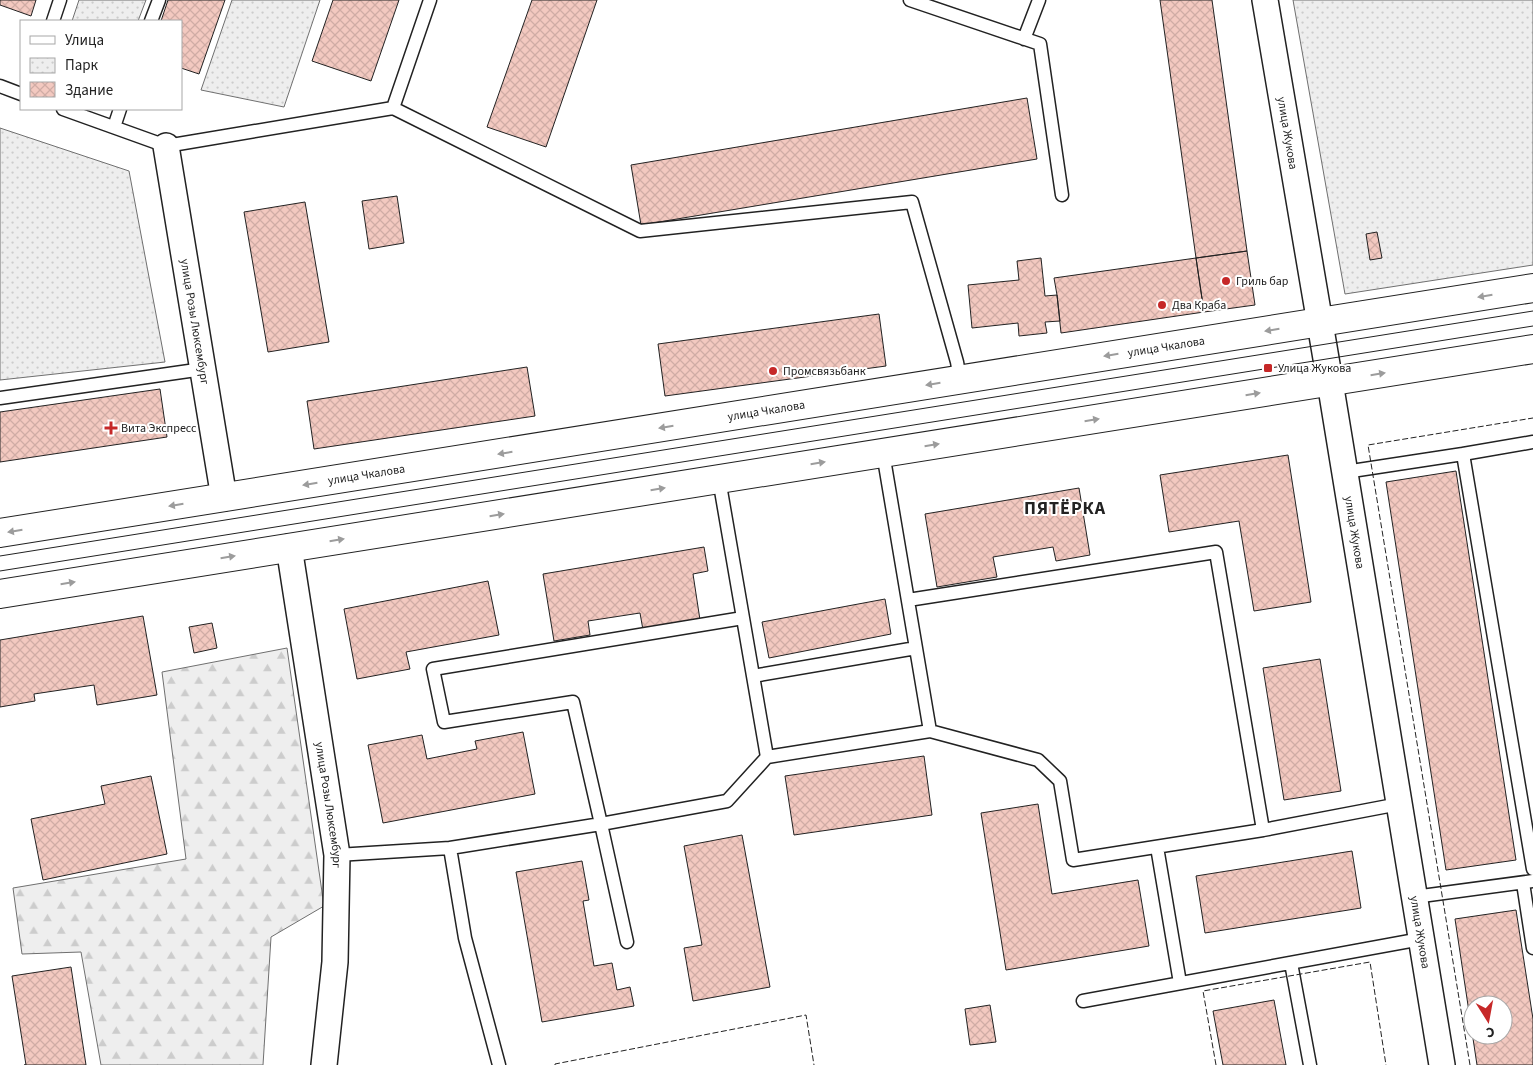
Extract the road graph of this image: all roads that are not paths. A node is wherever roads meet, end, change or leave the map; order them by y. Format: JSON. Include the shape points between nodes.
{"nodes":[{"id":1,"x":60,"y":0,"type":"edge"},
{"id":2,"x":158,"y":0,"type":"edge"},
{"id":3,"x":430,"y":0,"type":"edge"},
{"id":4,"x":910,"y":0,"type":"edge"},
{"id":5,"x":1039,"y":0,"type":"edge"},
{"id":6,"x":1265,"y":0,"type":"edge"},
{"id":7,"x":53,"y":20,"type":"edge"},
{"id":8,"x":151,"y":20,"type":"edge"},
{"id":9,"x":1024,"y":39,"type":"junction"},
{"id":10,"x":0,"y":86,"type":"edge"},
{"id":11,"x":20,"y":94,"type":"edge"},
{"id":12,"x":393,"y":108,"type":"junction"},
{"id":13,"x":66,"y":110,"type":"edge"},
{"id":14,"x":120,"y":110,"type":"edge"},
{"id":15,"x":114,"y":127,"type":"junction"},
{"id":16,"x":166,"y":146,"type":"junction"},
{"id":17,"x":1062,"y":195,"type":"dead end"},
{"id":18,"x":1533,"y":288,"type":"edge"},
{"id":19,"x":1320,"y":323,"type":"junction"},
{"id":20,"x":1533,"y":349,"type":"edge"},
{"id":21,"x":203,"y":369,"type":"junction"},
{"id":22,"x":960,"y":379,"type":"junction"},
{"id":23,"x":1330,"y":382,"type":"junction"},
{"id":24,"x":0,"y":398,"type":"edge"},
{"id":25,"x":1533,"y":442,"type":"edge"},
{"id":26,"x":884,"y":453,"type":"junction"},
{"id":27,"x":1463,"y":454,"type":"junction"},
{"id":28,"x":1345,"y":472,"type":"junction"},
{"id":29,"x":719,"y":479,"type":"junction"},
{"id":30,"x":224,"y":498,"type":"junction"},
{"id":31,"x":0,"y":534,"type":"edge"},
{"id":32,"x":289,"y":548,"type":"junction"},
{"id":33,"x":0,"y":594,"type":"edge"},
{"id":34,"x":908,"y":600,"type":"junction"},
{"id":35,"x":743,"y":618,"type":"junction"},
{"id":36,"x":916,"y":648,"type":"junction"},
{"id":37,"x":753,"y":676,"type":"junction"},
{"id":38,"x":930,"y":731,"type":"junction"},
{"id":39,"x":767,"y":757,"type":"junction"},
{"id":40,"x":1399,"y":804,"type":"junction"},
{"id":41,"x":601,"y":824,"type":"junction"},
{"id":42,"x":1263,"y":830,"type":"junction"},
{"id":43,"x":1157,"y":847,"type":"junction"},
{"id":44,"x":450,"y":848,"type":"junction"},
{"id":45,"x":337,"y":855,"type":"junction"},
{"id":46,"x":1533,"y":869,"type":"edge"},
{"id":47,"x":1528,"y":882,"type":"edge"},
{"id":48,"x":1414,"y":897,"type":"junction"},
{"id":49,"x":1421,"y":939,"type":"junction"},
{"id":50,"x":627,"y":942,"type":"dead end"},
{"id":51,"x":1533,"y":948,"type":"edge"},
{"id":52,"x":1291,"y":963,"type":"junction"},
{"id":53,"x":1180,"y":983,"type":"junction"},
{"id":54,"x":1083,"y":1001,"type":"dead end"},
{"id":55,"x":324,"y":1065,"type":"edge"},
{"id":56,"x":499,"y":1065,"type":"edge"},
{"id":57,"x":1310,"y":1065,"type":"edge"},
{"id":58,"x":1442,"y":1065,"type":"edge"}],
"edges":[{"from":1,"to":7,"type":"lane"},
{"from":2,"to":8,"type":"lane"},
{"from":3,"to":12,"type":"lane"},
{"from":4,"to":9,"type":"lane"},
{"from":5,"to":9,"type":"lane"},
{"from":6,"to":19,"type":"street","name":"улица Жукова"},
{"from":9,"to":17,"type":"lane","via":[[1040,44]]},
{"from":10,"to":11,"type":"lane"},
{"from":12,"to":16,"type":"lane"},
{"from":12,"to":22,"type":"lane","via":[[640,232],[912,202]]},
{"from":13,"to":15,"type":"lane"},
{"from":14,"to":15,"type":"lane"},
{"from":15,"to":16,"type":"lane"},
{"from":16,"to":21,"type":"street","name":"улица Розы Люксембург"},
{"from":18,"to":19,"type":"main road","name":"улица Чкалова","one_way":true},
{"from":19,"to":22,"type":"main road","name":"улица Чкалова","one_way":true},
{"from":19,"to":23,"type":"street","name":"улица Жукова"},
{"from":23,"to":20,"type":"main road","one_way":true},
{"from":21,"to":24,"type":"lane"},
{"from":21,"to":30,"type":"street","name":"улица Розы Люксембург"},
{"from":22,"to":30,"type":"main road","name":"улица Чкалова","one_way":true},
{"from":26,"to":23,"type":"main road","one_way":true},
{"from":23,"to":28,"type":"street","name":"улица Жукова"},
{"from":25,"to":27,"type":"lane"},
{"from":29,"to":26,"type":"main road","one_way":true},
{"from":26,"to":34,"type":"lane"},
{"from":27,"to":28,"type":"lane"},
{"from":27,"to":46,"type":"lane"},
{"from":28,"to":40,"type":"street","name":"улица Жукова"},
{"from":32,"to":29,"type":"main road","one_way":true},
{"from":29,"to":35,"type":"lane"},
{"from":30,"to":31,"type":"main road","name":"улица Чкалова","one_way":true},
{"from":33,"to":32,"type":"main road","one_way":true},
{"from":32,"to":45,"type":"street","name":"улица Розы Люксембург"},
{"from":34,"to":36,"type":"lane"},
{"from":34,"to":42,"type":"lane","via":[[1216,552]]},
{"from":35,"to":37,"type":"lane"},
{"from":35,"to":41,"type":"lane","via":[[433,669],[444,722],[573,702]]},
{"from":36,"to":37,"type":"lane"},
{"from":36,"to":38,"type":"lane"},
{"from":37,"to":39,"type":"lane"},
{"from":38,"to":39,"type":"lane"},
{"from":38,"to":43,"type":"lane","via":[[1038,760],[1060,781],[1073,860]]},
{"from":39,"to":41,"type":"lane","via":[[727,801]]},
{"from":40,"to":42,"type":"lane"},
{"from":40,"to":48,"type":"street","name":"улица Жукова"},
{"from":41,"to":44,"type":"lane"},
{"from":41,"to":50,"type":"lane"},
{"from":42,"to":43,"type":"lane"},
{"from":43,"to":53,"type":"lane"},
{"from":44,"to":45,"type":"lane"},
{"from":44,"to":56,"type":"lane","via":[[465,938]]},
{"from":45,"to":55,"type":"street","name":"улица Розы Люксембург","via":[[335,962]]},
{"from":47,"to":48,"type":"lane"},
{"from":47,"to":51,"type":"lane"},
{"from":48,"to":49,"type":"street","name":"улица Жукова"},
{"from":49,"to":52,"type":"lane"},
{"from":49,"to":58,"type":"street","name":"улица Жукова"},
{"from":52,"to":53,"type":"lane"},
{"from":52,"to":57,"type":"lane"},
{"from":53,"to":54,"type":"lane"}]}
